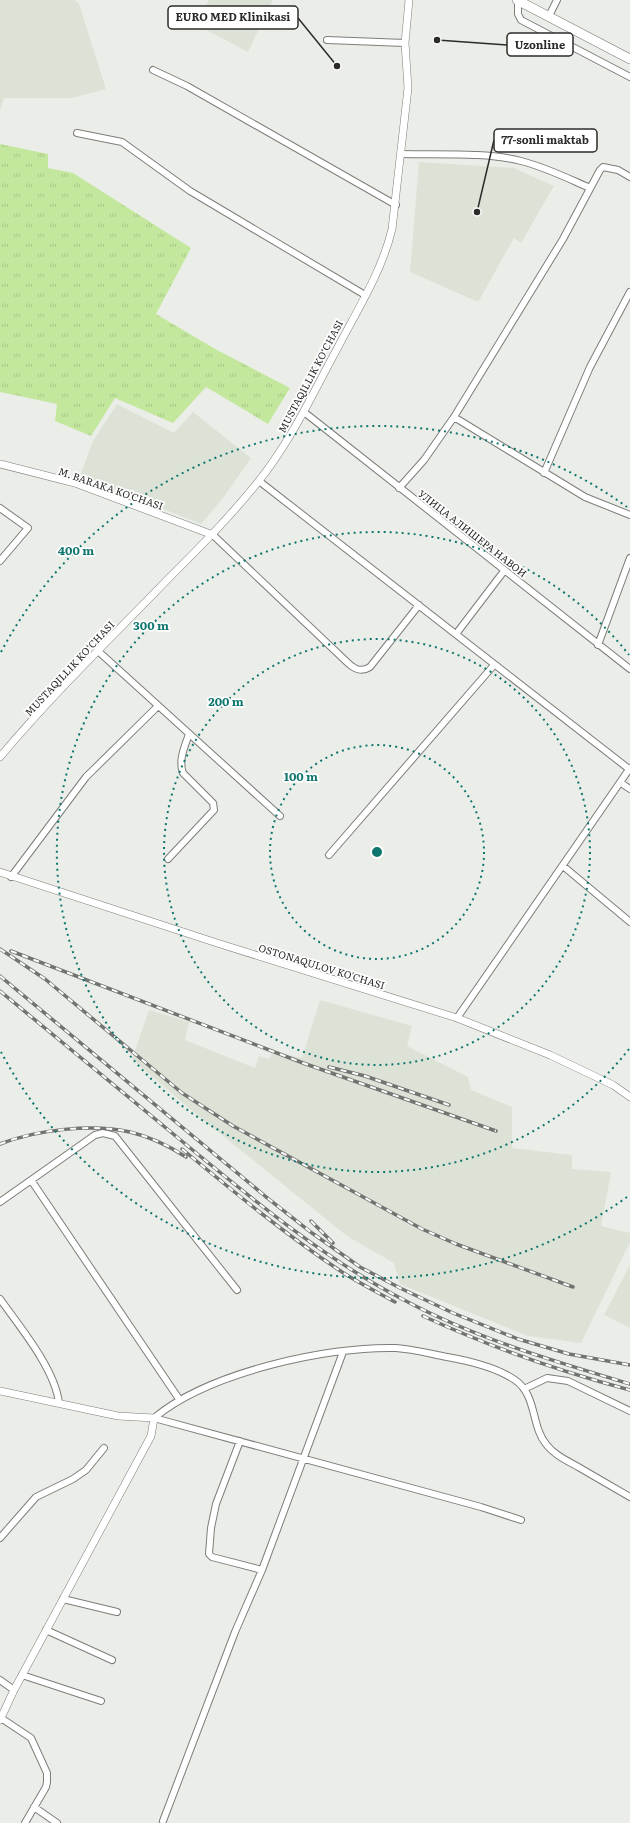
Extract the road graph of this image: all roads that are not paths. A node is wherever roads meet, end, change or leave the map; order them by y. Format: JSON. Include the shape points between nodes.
{"nodes":[{"id":1,"x":409,"y":0,"type":"edge"},
{"id":2,"x":517,"y":0,"type":"edge"},
{"id":3,"x":557,"y":0,"type":"edge"},
{"id":4,"x":549,"y":16,"type":"junction"},
{"id":5,"x":327,"y":40,"type":"dead end"},
{"id":6,"x":405,"y":43,"type":"junction"},
{"id":7,"x":630,"y":59,"type":"edge"},
{"id":8,"x":153,"y":70,"type":"dead end"},
{"id":9,"x":630,"y":77,"type":"edge"},
{"id":10,"x":77,"y":133,"type":"dead end"},
{"id":11,"x":401,"y":154,"type":"junction"},
{"id":12,"x":630,"y":177,"type":"edge"},
{"id":13,"x":590,"y":188,"type":"junction"},
{"id":14,"x":396,"y":205,"type":"junction"},
{"id":15,"x":630,"y":292,"type":"edge"},
{"id":16,"x":365,"y":295,"type":"junction"},
{"id":17,"x":304,"y":412,"type":"junction"},
{"id":18,"x":454,"y":417,"type":"junction"},
{"id":19,"x":0,"y":464,"type":"edge"},
{"id":20,"x":544,"y":473,"type":"junction"},
{"id":21,"x":259,"y":481,"type":"junction"},
{"id":22,"x":399,"y":488,"type":"junction"},
{"id":23,"x":0,"y":508,"type":"edge"},
{"id":24,"x":630,"y":515,"type":"edge"},
{"id":25,"x":213,"y":535,"type":"junction"},
{"id":26,"x":630,"y":558,"type":"edge"},
{"id":27,"x":0,"y":561,"type":"edge"},
{"id":28,"x":504,"y":571,"type":"junction"},
{"id":29,"x":419,"y":606,"type":"junction"},
{"id":30,"x":456,"y":634,"type":"junction"},
{"id":31,"x":598,"y":645,"type":"junction"},
{"id":32,"x":98,"y":652,"type":"junction"},
{"id":33,"x":494,"y":665,"type":"junction"},
{"id":34,"x":630,"y":669,"type":"edge"},
{"id":35,"x":158,"y":706,"type":"junction"},
{"id":36,"x":189,"y":734,"type":"junction"},
{"id":37,"x":0,"y":757,"type":"edge"},
{"id":38,"x":630,"y":769,"type":"edge"},
{"id":39,"x":621,"y":783,"type":"junction"},
{"id":40,"x":630,"y":789,"type":"edge"},
{"id":41,"x":280,"y":816,"type":"dead end"},
{"id":42,"x":329,"y":855,"type":"dead end"},
{"id":43,"x":168,"y":859,"type":"dead end"},
{"id":44,"x":563,"y":866,"type":"junction"},
{"id":45,"x":0,"y":872,"type":"edge"},
{"id":46,"x":11,"y":877,"type":"junction"},
{"id":47,"x":630,"y":922,"type":"edge"},
{"id":48,"x":457,"y":1018,"type":"junction"},
{"id":49,"x":630,"y":1097,"type":"edge"},
{"id":50,"x":31,"y":1180,"type":"junction"},
{"id":51,"x":0,"y":1202,"type":"edge"},
{"id":52,"x":237,"y":1290,"type":"dead end"},
{"id":53,"x":0,"y":1299,"type":"edge"},
{"id":54,"x":343,"y":1352,"type":"junction"},
{"id":55,"x":524,"y":1388,"type":"junction"},
{"id":56,"x":0,"y":1391,"type":"edge"},
{"id":57,"x":179,"y":1399,"type":"junction"},
{"id":58,"x":59,"y":1403,"type":"junction"},
{"id":59,"x":630,"y":1411,"type":"edge"},
{"id":60,"x":154,"y":1418,"type":"junction"},
{"id":61,"x":240,"y":1441,"type":"junction"},
{"id":62,"x":104,"y":1448,"type":"dead end"},
{"id":63,"x":304,"y":1459,"type":"junction"},
{"id":64,"x":630,"y":1497,"type":"edge"},
{"id":65,"x":521,"y":1520,"type":"dead end"},
{"id":66,"x":0,"y":1538,"type":"edge"},
{"id":67,"x":262,"y":1570,"type":"junction"},
{"id":68,"x":63,"y":1599,"type":"junction"},
{"id":69,"x":117,"y":1612,"type":"dead end"},
{"id":70,"x":46,"y":1630,"type":"junction"},
{"id":71,"x":112,"y":1660,"type":"dead end"},
{"id":72,"x":22,"y":1676,"type":"junction"},
{"id":73,"x":0,"y":1680,"type":"edge"},
{"id":74,"x":14,"y":1690,"type":"junction"},
{"id":75,"x":101,"y":1701,"type":"dead end"},
{"id":76,"x":1,"y":1719,"type":"edge"},
{"id":77,"x":34,"y":1807,"type":"junction"},
{"id":78,"x":163,"y":1821,"type":"dead end"},
{"id":79,"x":25,"y":1823,"type":"edge"},
{"id":80,"x":57,"y":1823,"type":"edge"}],
"edges":[{"from":1,"to":6,"type":"street","name":"MUSTAQILLIK KO‘CHASI"},
{"from":2,"to":4,"type":"main road"},
{"from":2,"to":9,"type":"street","via":[[521,20]]},
{"from":3,"to":4,"type":"street"},
{"from":4,"to":7,"type":"main road"},
{"from":5,"to":6,"type":"street"},
{"from":6,"to":11,"type":"street","name":"MUSTAQILLIK KO‘CHASI","via":[[408,88]]},
{"from":8,"to":14,"type":"street","via":[[187,86]]},
{"from":10,"to":16,"type":"street","via":[[122,142],[190,191]]},
{"from":11,"to":13,"type":"street","via":[[519,160]]},
{"from":11,"to":14,"type":"street","name":"MUSTAQILLIK KO‘CHASI"},
{"from":12,"to":13,"type":"street","via":[[618,170],[604,167]]},
{"from":13,"to":18,"type":"street","via":[[563,239]]},
{"from":14,"to":16,"type":"street","name":"MUSTAQILLIK KO‘CHASI","via":[[389,243]]},
{"from":15,"to":20,"type":"street","via":[[590,367]]},
{"from":16,"to":17,"type":"street","name":"MUSTAQILLIK KO‘CHASI"},
{"from":17,"to":21,"type":"street","name":"MUSTAQILLIK KO‘CHASI"},
{"from":17,"to":22,"type":"street","name":"УЛИЦА АЛИШЕРА НАВОИ"},
{"from":18,"to":20,"type":"street"},
{"from":18,"to":22,"type":"street","via":[[424,460]]},
{"from":19,"to":25,"type":"street","name":"M. BARAKA KO'CHASI","via":[[75,483]]},
{"from":20,"to":24,"type":"street","via":[[585,497]]},
{"from":21,"to":25,"type":"street","name":"MUSTAQILLIK KO‘CHASI"},
{"from":21,"to":29,"type":"street"},
{"from":22,"to":28,"type":"street","name":"УЛИЦА АЛИШЕРА НАВОИ"},
{"from":23,"to":27,"type":"street","via":[[28,528]]},
{"from":25,"to":29,"type":"street","via":[[357,670],[365,671],[370,668]]},
{"from":25,"to":32,"type":"street","name":"MUSTAQILLIK KO‘CHASI"},
{"from":26,"to":31,"type":"street"},
{"from":28,"to":30,"type":"street"},
{"from":28,"to":31,"type":"street","name":"УЛИЦА АЛИШЕРА НАВОИ"},
{"from":29,"to":30,"type":"street"},
{"from":30,"to":33,"type":"street"},
{"from":31,"to":34,"type":"street","name":"УЛИЦА АЛИШЕРА НАВОИ"},
{"from":32,"to":35,"type":"street"},
{"from":32,"to":37,"type":"street","name":"MUSTAQILLIK KO‘CHASI"},
{"from":33,"to":38,"type":"street"},
{"from":33,"to":42,"type":"street"},
{"from":35,"to":36,"type":"street"},
{"from":35,"to":46,"type":"street","via":[[86,777]]},
{"from":36,"to":41,"type":"street"},
{"from":36,"to":43,"type":"street","via":[[181,769],[213,804],[214,810]]},
{"from":38,"to":39,"type":"street"},
{"from":39,"to":40,"type":"street"},
{"from":39,"to":44,"type":"street"},
{"from":44,"to":47,"type":"street"},
{"from":44,"to":48,"type":"street"},
{"from":45,"to":46,"type":"street","name":"OSTONAQULOV KO'CHASI"},
{"from":46,"to":48,"type":"street","name":"OSTONAQULOV KO'CHASI"},
{"from":48,"to":49,"type":"street","name":"OSTONAQULOV KO'CHASI","via":[[550,1055],[613,1085]]},
{"from":50,"to":51,"type":"street"},
{"from":50,"to":52,"type":"street","via":[[95,1134],[115,1136]]},
{"from":50,"to":57,"type":"street"},
{"from":53,"to":58,"type":"street","via":[[49,1372],[58,1393]]},
{"from":54,"to":55,"type":"street","via":[[398,1348],[464,1360],[498,1371]]},
{"from":54,"to":57,"type":"street","via":[[283,1361]]},
{"from":54,"to":63,"type":"street"},
{"from":55,"to":59,"type":"street","via":[[547,1378],[568,1381]]},
{"from":55,"to":64,"type":"street","via":[[545,1444],[556,1454]]},
{"from":56,"to":58,"type":"street"},
{"from":57,"to":60,"type":"street"},
{"from":58,"to":60,"type":"street","via":[[118,1416]]},
{"from":60,"to":61,"type":"street"},
{"from":60,"to":68,"type":"street","via":[[151,1436]]},
{"from":61,"to":63,"type":"street"},
{"from":61,"to":67,"type":"street","via":[[216,1504],[209,1554],[212,1557]]},
{"from":62,"to":66,"type":"street","via":[[86,1470],[36,1497]]},
{"from":63,"to":65,"type":"street"},
{"from":63,"to":67,"type":"street"},
{"from":67,"to":78,"type":"street","via":[[235,1632]]},
{"from":68,"to":69,"type":"street"},
{"from":68,"to":70,"type":"street"},
{"from":70,"to":71,"type":"street"},
{"from":70,"to":72,"type":"street"},
{"from":72,"to":74,"type":"street"},
{"from":72,"to":75,"type":"street"},
{"from":73,"to":74,"type":"street"},
{"from":74,"to":76,"type":"street"},
{"from":76,"to":77,"type":"street","via":[[31,1738],[47,1773],[48,1782]]},
{"from":77,"to":79,"type":"street"},
{"from":77,"to":80,"type":"street"}]}
